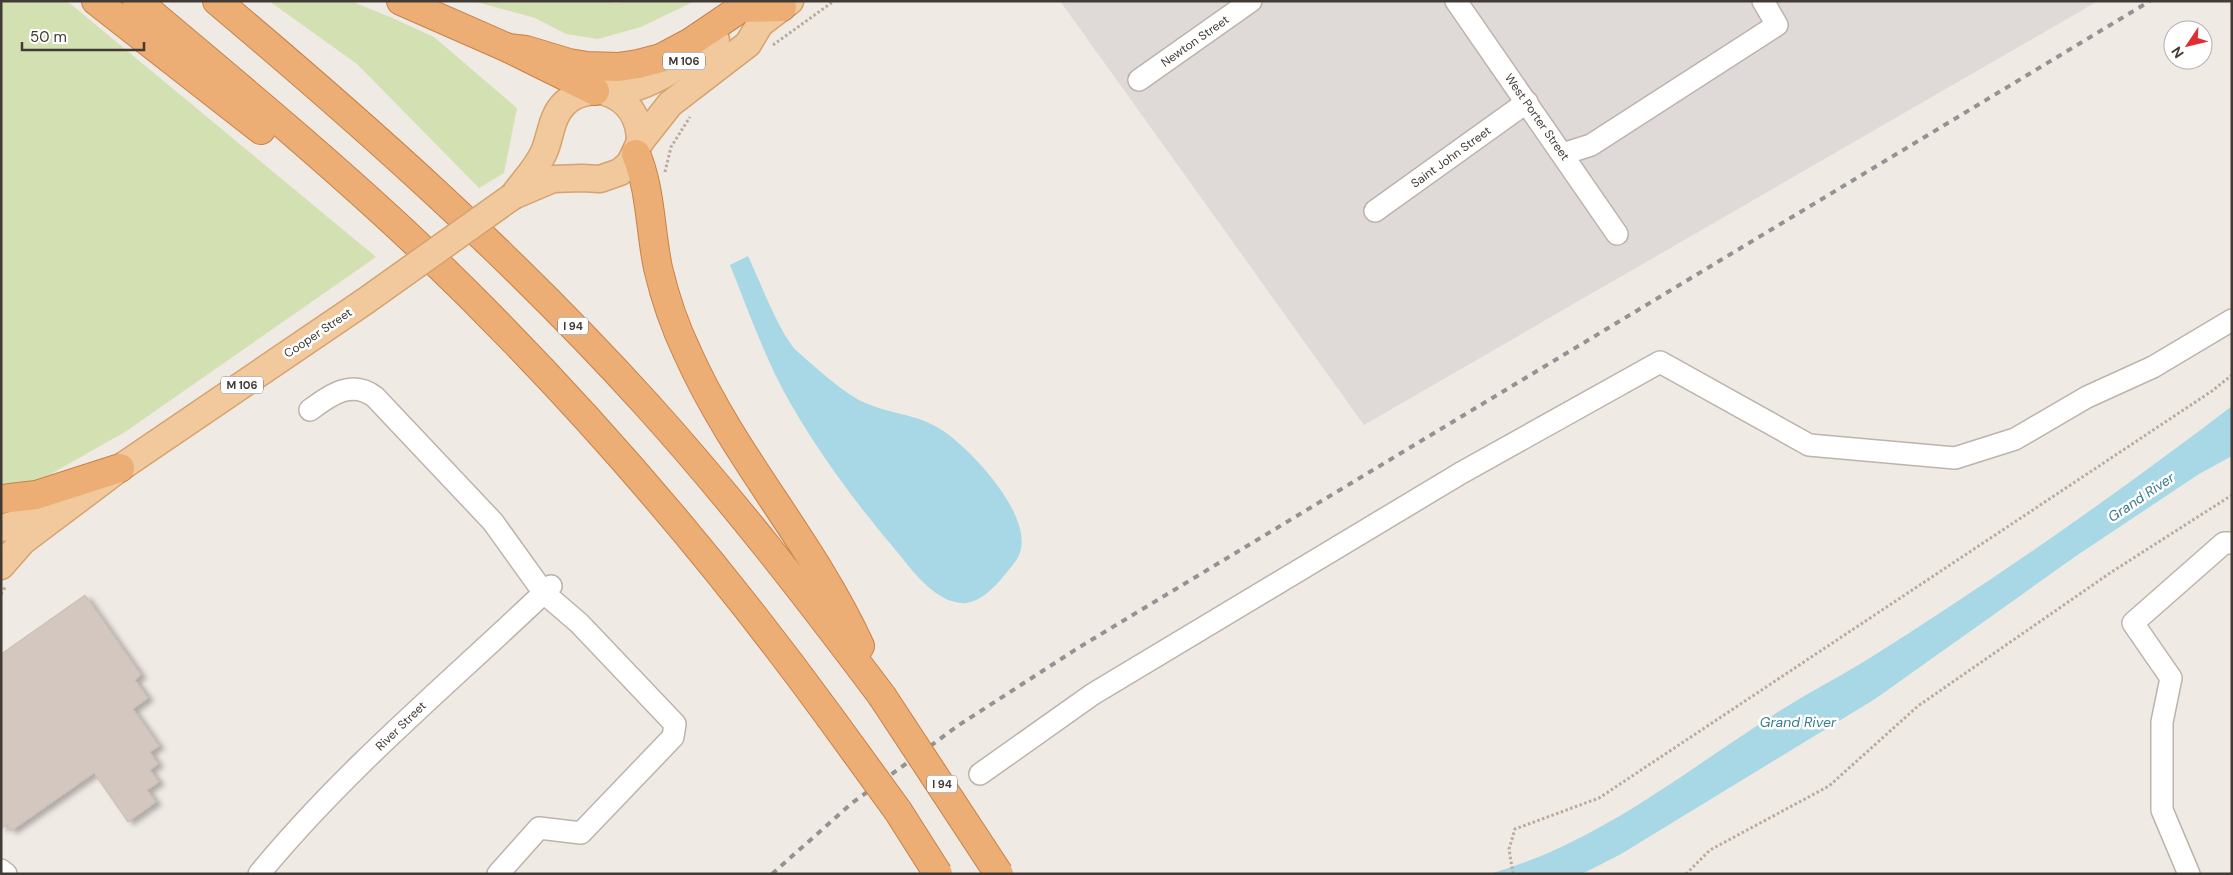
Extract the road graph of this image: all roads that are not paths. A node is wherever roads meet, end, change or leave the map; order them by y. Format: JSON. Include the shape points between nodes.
{"nodes":[{"id":1,"x":96,"y":1,"type":"edge"},
{"id":2,"x":137,"y":1,"type":"edge"},
{"id":3,"x":217,"y":1,"type":"edge"},
{"id":4,"x":401,"y":1,"type":"edge"},
{"id":5,"x":1251,"y":1,"type":"edge"},
{"id":6,"x":1456,"y":1,"type":"edge"},
{"id":7,"x":1764,"y":1,"type":"edge"},
{"id":8,"x":786,"y":4,"type":"edge"},
{"id":9,"x":760,"y":24,"type":"junction"},
{"id":10,"x":508,"y":48,"type":"junction"},
{"id":11,"x":1139,"y":80,"type":"dead end"},
{"id":12,"x":600,"y":91,"type":"junction"},
{"id":13,"x":1527,"y":102,"type":"junction"},
{"id":14,"x":551,"y":132,"type":"junction"},
{"id":15,"x":638,"y":148,"type":"junction"},
{"id":16,"x":1562,"y":154,"type":"junction"},
{"id":17,"x":582,"y":178,"type":"junction"},
{"id":18,"x":513,"y":196,"type":"junction"},
{"id":19,"x":1375,"y":211,"type":"dead end"},
{"id":20,"x":1617,"y":234,"type":"dead end"},
{"id":21,"x":448,"y":275,"type":"junction"},
{"id":22,"x":2232,"y":320,"type":"edge"},
{"id":23,"x":310,"y":410,"type":"dead end"},
{"id":24,"x":120,"y":468,"type":"junction"},
{"id":25,"x":1,"y":499,"type":"edge"},
{"id":26,"x":1,"y":528,"type":"edge"},
{"id":27,"x":2232,"y":543,"type":"edge"},
{"id":28,"x":1,"y":566,"type":"edge"},
{"id":29,"x":547,"y":590,"type":"junction"},
{"id":30,"x":882,"y":696,"type":"junction"},
{"id":31,"x":980,"y":774,"type":"dead end"},
{"id":32,"x":1,"y":870,"type":"edge"},
{"id":33,"x":6,"y":874,"type":"edge"},
{"id":34,"x":259,"y":874,"type":"edge"},
{"id":35,"x":498,"y":874,"type":"edge"},
{"id":36,"x":938,"y":874,"type":"edge"},
{"id":37,"x":1000,"y":874,"type":"edge"},
{"id":38,"x":2189,"y":874,"type":"edge"}],
"edges":[{"from":1,"to":21,"type":"highway"},
{"from":2,"to":21,"type":"highway","via":[[351,184]]},
{"from":3,"to":30,"type":"highway","number":"I 94","via":[[417,174],[577,331],[715,483]]},
{"from":4,"to":10,"type":"highway"},
{"from":5,"to":11,"type":"street","name":"Newton Street"},
{"from":6,"to":13,"type":"street","name":"West Porter Street"},
{"from":7,"to":16,"type":"street","via":[[1777,25],[1591,145]]},
{"from":8,"to":9,"type":"main road","name":"Cooper Street","number":"M 106"},
{"from":8,"to":10,"type":"highway","via":[[741,8],[691,42],[661,58],[638,64],[587,66]]},
{"from":9,"to":12,"type":"main road","name":"Cooper Street","number":"M 106","via":[[737,26],[656,79],[636,87]]},
{"from":9,"to":15,"type":"main road","name":"Cooper Street","number":"M 106","via":[[748,44],[677,97],[658,116]]},
{"from":10,"to":12,"type":"highway"},
{"from":12,"to":14,"type":"main road","name":"Cooper Street","number":"M 106","via":[[581,93],[565,102],[557,112]]},
{"from":12,"to":15,"type":"main road","via":[[617,96],[633,111],[638,124]]},
{"from":13,"to":16,"type":"street","name":"West Porter Street"},
{"from":13,"to":19,"type":"street","name":"Saint John Street"},
{"from":14,"to":17,"type":"main road","via":[[553,149],[559,161]]},
{"from":14,"to":18,"type":"main road","name":"Cooper Street","number":"M 106","via":[[540,159]]},
{"from":15,"to":17,"type":"main road","name":"Cooper Street","number":"M 106","via":[[626,168],[614,176],[595,180]]},
{"from":15,"to":30,"type":"highway","via":[[663,287],[688,355],[840,607]]},
{"from":16,"to":20,"type":"street","name":"West Porter Street"},
{"from":17,"to":18,"type":"main road","name":"Cooper Street","number":"M 106","via":[[554,179]]},
{"from":18,"to":24,"type":"main road","name":"Cooper Street","number":"M 106","bridge":true},
{"from":21,"to":36,"type":"highway","bridge":true,"via":[[546,374],[689,534],[783,652],[898,811]]},
{"from":22,"to":31,"type":"street","via":[[2153,368],[2087,397],[2015,439],[1955,458],[1809,445],[1660,362],[1461,473],[1093,694]]},
{"from":23,"to":29,"type":"street","via":[[343,390],[364,391],[376,397],[493,522]]},
{"from":24,"to":25,"type":"highway","via":[[36,495]]},
{"from":24,"to":26,"type":"main road","name":"Cooper Street","number":"M 106","via":[[18,523]]},
{"from":24,"to":28,"type":"main road","name":"Cooper Street","number":"M 106","via":[[23,541]]},
{"from":27,"to":38,"type":"street","via":[[2224,543],[2133,623],[2171,678],[2162,722],[2162,810]]},
{"from":29,"to":34,"type":"street","name":"River Street","via":[[346,777]]},
{"from":29,"to":35,"type":"street","via":[[672,720],[675,733],[581,834],[539,828]]},
{"from":30,"to":37,"type":"highway","number":"I 94","bridge":true},
{"from":32,"to":33,"type":"street"}]}
